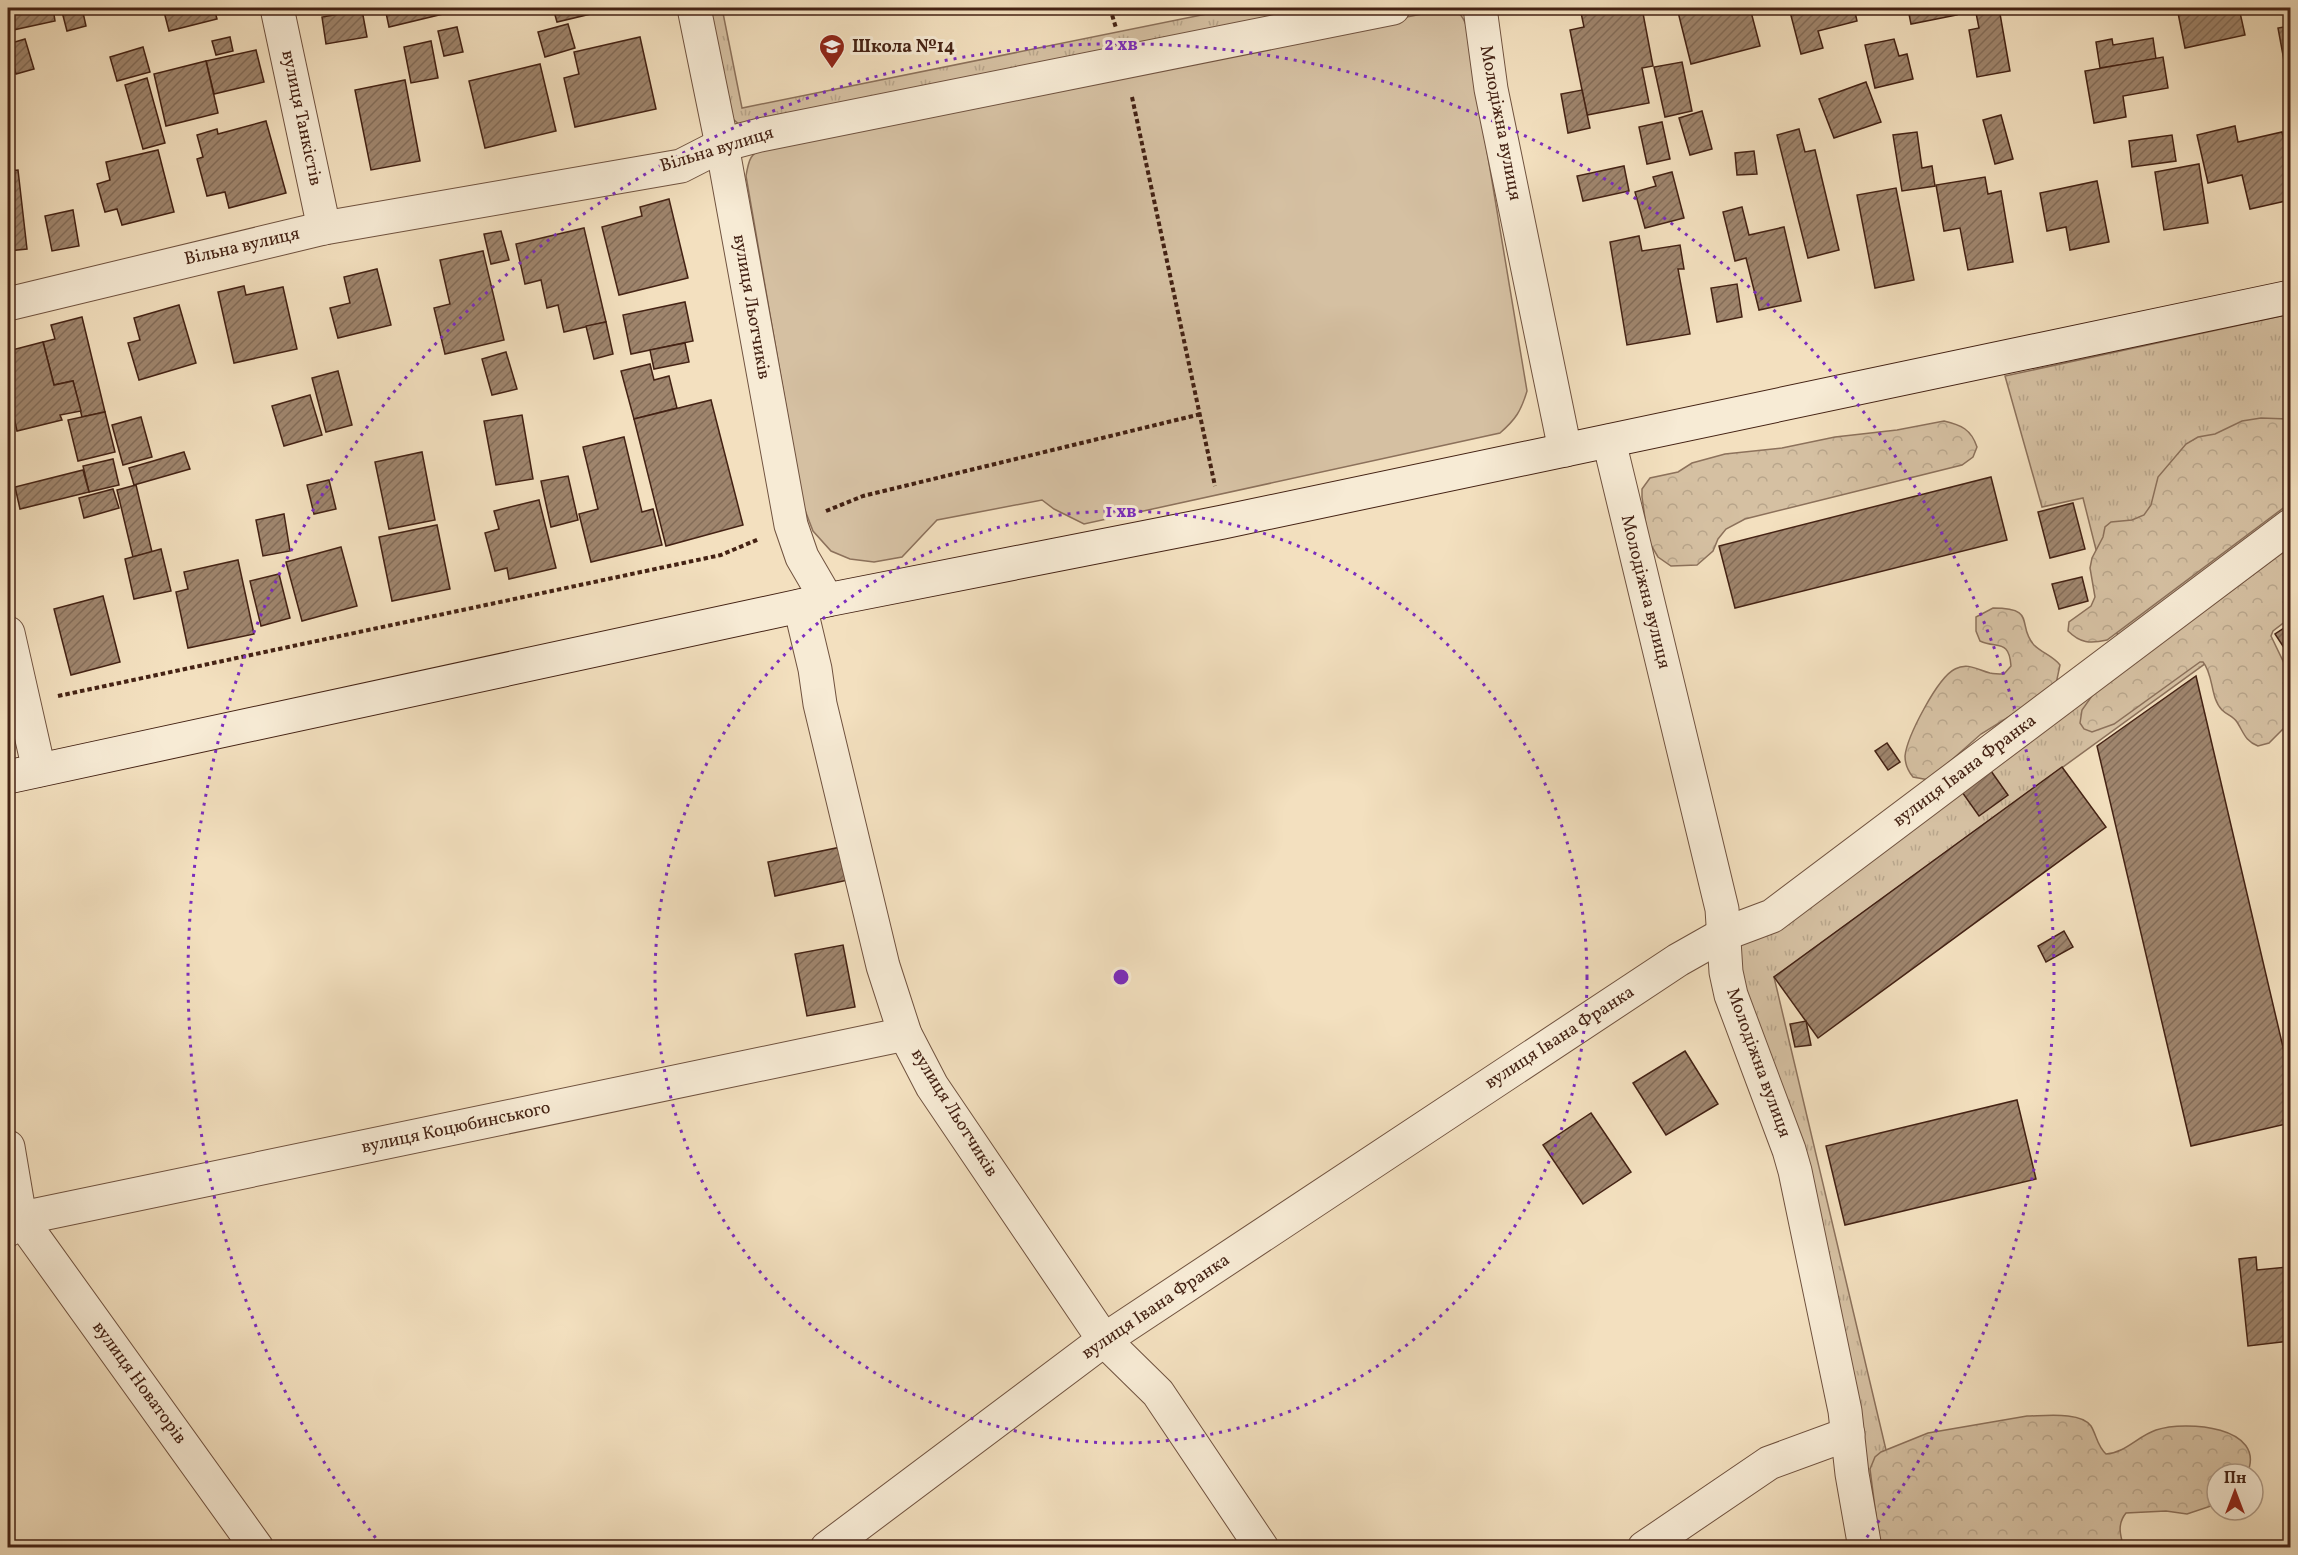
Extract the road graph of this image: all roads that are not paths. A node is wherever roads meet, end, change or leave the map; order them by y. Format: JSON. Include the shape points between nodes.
{"nodes":[{"id":1,"x":278,"y":8,"type":"edge"},
{"id":2,"x":694,"y":8,"type":"edge"},
{"id":3,"x":1393,"y":8,"type":"edge"},
{"id":4,"x":1480,"y":8,"type":"edge"},
{"id":5,"x":722,"y":145,"type":"junction"},
{"id":6,"x":324,"y":228,"type":"junction"},
{"id":7,"x":2290,"y":297,"type":"edge"},
{"id":8,"x":8,"y":304,"type":"edge"},
{"id":9,"x":1609,"y":441,"type":"junction"},
{"id":10,"x":1565,"y":450,"type":"junction"},
{"id":11,"x":2290,"y":526,"type":"edge"},
{"id":12,"x":813,"y":603,"type":"junction"},
{"id":13,"x":8,"y":633,"type":"edge"},
{"id":14,"x":39,"y":770,"type":"junction"},
{"id":15,"x":8,"y":777,"type":"edge"},
{"id":16,"x":1724,"y":934,"type":"junction"},
{"id":17,"x":905,"y":1034,"type":"junction"},
{"id":18,"x":8,"y":1147,"type":"edge"},
{"id":19,"x":12,"y":1223,"type":"edge"},
{"id":20,"x":1104,"y":1340,"type":"junction"},
{"id":21,"x":1848,"y":1434,"type":"junction"},
{"id":22,"x":257,"y":1548,"type":"edge"},
{"id":23,"x":827,"y":1548,"type":"edge"},
{"id":24,"x":1262,"y":1548,"type":"edge"},
{"id":25,"x":1644,"y":1548,"type":"edge"},
{"id":26,"x":1865,"y":1548,"type":"edge"}],
"edges":[{"from":1,"to":6,"type":"street","name":"вулиця Танкістів"},
{"from":2,"to":5,"type":"street","name":"вулиця Льотчиків"},
{"from":3,"to":5,"type":"street","name":"Вільна вулиця"},
{"from":4,"to":10,"type":"street","name":"Молодіжна вулиця","via":[[1491,89]]},
{"from":5,"to":6,"type":"street","name":"Вільна вулиця","via":[[681,166]]},
{"from":5,"to":12,"type":"street","name":"вулиця Льотчиків","via":[[791,525]]},
{"from":6,"to":8,"type":"street","name":"Вільна вулиця"},
{"from":7,"to":9,"type":"street"},
{"from":9,"to":10,"type":"street"},
{"from":9,"to":16,"type":"street","name":"Молодіжна вулиця","via":[[1722,909]]},
{"from":10,"to":12,"type":"street"},
{"from":11,"to":16,"type":"street","name":"вулиця Івана Франка","via":[[1782,909]]},
{"from":12,"to":14,"type":"street"},
{"from":12,"to":17,"type":"street","name":"вулиця Льотчиків","via":[[820,704],[883,966]]},
{"from":13,"to":14,"type":"street"},
{"from":14,"to":15,"type":"street"},
{"from":16,"to":20,"type":"street","name":"вулиця Івана Франка","via":[[1668,967]]},
{"from":16,"to":21,"type":"street","name":"Молодіжна вулиця","via":[[1731,995],[1795,1171]]},
{"from":17,"to":19,"type":"street","name":"вулиця Коцюбинського"},
{"from":17,"to":20,"type":"street","name":"вулиця Льотчиків","via":[[932,1086]]},
{"from":18,"to":19,"type":"street"},
{"from":19,"to":22,"type":"street","name":"вулиця Новаторів"},
{"from":20,"to":23,"type":"street","name":"вулиця Івана Франка"},
{"from":20,"to":24,"type":"street","name":"вулиця Льотчиків","via":[[1158,1393]]},
{"from":21,"to":25,"type":"street","via":[[1769,1463]]},
{"from":21,"to":26,"type":"street","name":"Молодіжна вулиця"}]}
